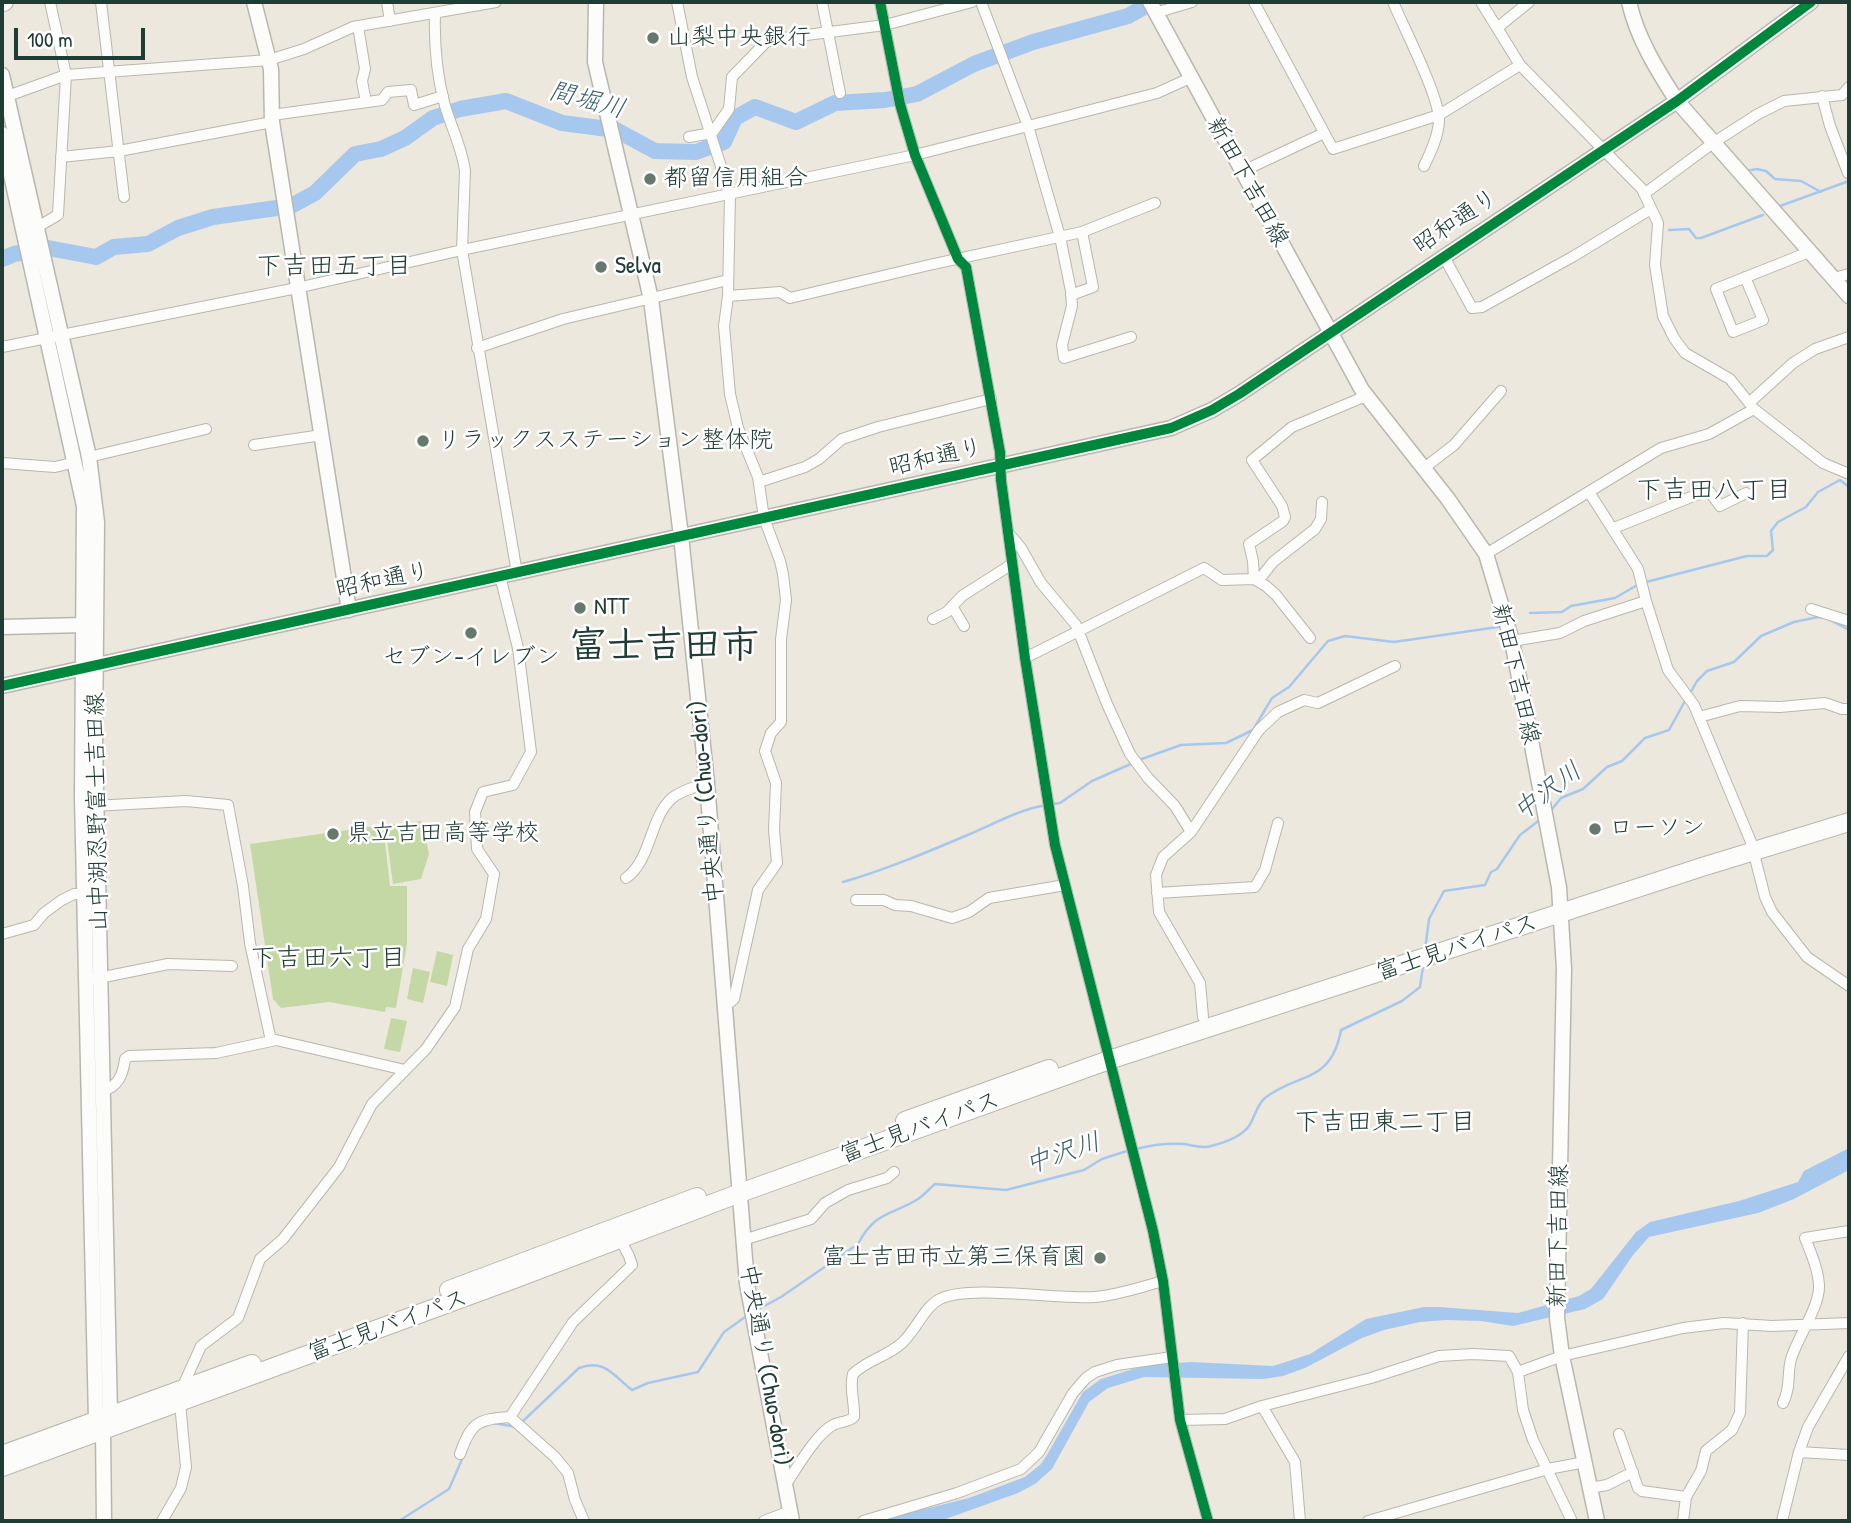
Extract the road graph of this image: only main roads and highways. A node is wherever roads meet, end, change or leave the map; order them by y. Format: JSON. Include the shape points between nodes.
{"nodes":[{"id":1,"x":1849,"y":811,"type":"edge"},
{"id":2,"x":1849,"y":822,"type":"edge"},
{"id":3,"x":1753,"y":847,"type":"junction"},
{"id":4,"x":1426,"y":951,"type":"junction"},
{"id":5,"x":1108,"y":1055,"type":"junction"},
{"id":6,"x":739,"y":1188,"type":"junction"},
{"id":7,"x":181,"y":1395,"type":"junction"},
{"id":8,"x":103,"y":1422,"type":"junction"},
{"id":9,"x":2,"y":1455,"type":"edge"},
{"id":10,"x":2,"y":1467,"type":"edge"}],
"edges":[{"from":1,"to":3,"type":"highway","name":"富士見バイパス"},
{"from":2,"to":3,"type":"highway","name":"富士見バイパス"},
{"from":3,"to":4,"type":"highway","name":"富士見バイパス"},
{"from":4,"to":5,"type":"highway","name":"富士見バイパス"},
{"from":4,"to":5,"type":"highway","name":"富士見バイパス","via":[[1203,1017]]},
{"from":5,"to":6,"type":"highway","name":"富士見バイパス","via":[[989,1090]]},
{"from":6,"to":7,"type":"highway","name":"富士見バイパス","via":[[620,1239]]},
{"from":6,"to":7,"type":"highway","name":"富士見バイパス","via":[[635,1219]]},
{"from":7,"to":8,"type":"highway","name":"富士見バイパス"},
{"from":8,"to":9,"type":"highway","name":"富士見バイパス"},
{"from":8,"to":10,"type":"highway","name":"富士見バイパス"}]}
